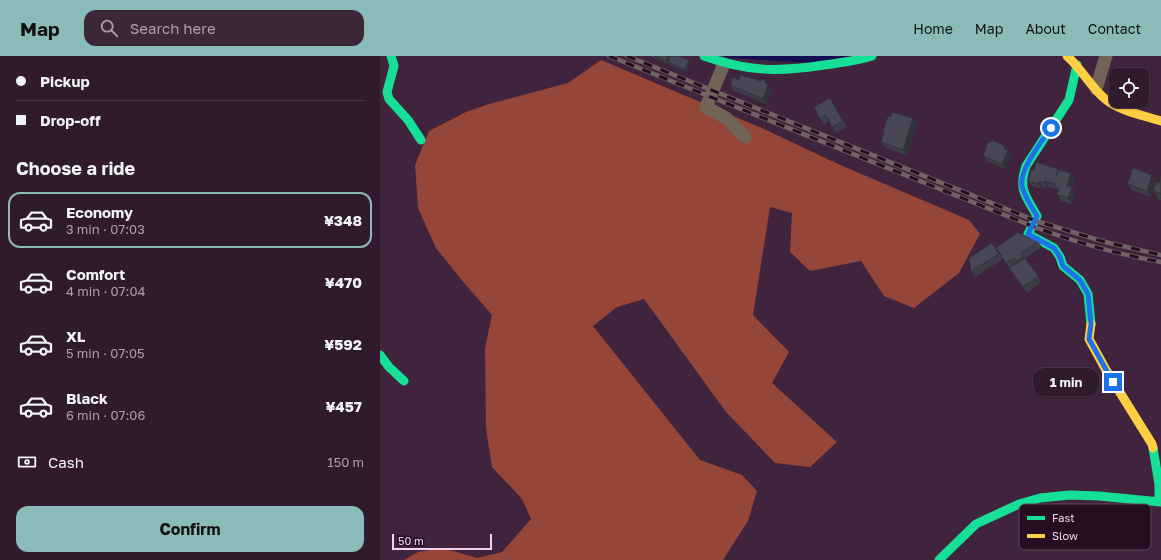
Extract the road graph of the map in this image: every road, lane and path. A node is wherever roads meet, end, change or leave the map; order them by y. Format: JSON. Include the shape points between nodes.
{"nodes":[{"id":1,"x":391,"y":56,"type":"edge"},
{"id":2,"x":704,"y":56,"type":"edge"},
{"id":3,"x":872,"y":56,"type":"edge"},
{"id":4,"x":1067,"y":56,"type":"edge"},
{"id":5,"x":1106,"y":56,"type":"edge"},
{"id":6,"x":724,"y":64,"type":"junction"},
{"id":7,"x":1077,"y":64,"type":"junction"},
{"id":8,"x":1096,"y":89,"type":"junction"},
{"id":9,"x":1161,"y":121,"type":"edge"},
{"id":10,"x":745,"y":137,"type":"dead end"},
{"id":11,"x":421,"y":140,"type":"dead end"},
{"id":12,"x":380,"y":355,"type":"edge"},
{"id":13,"x":404,"y":381,"type":"dead end"},
{"id":14,"x":1160,"y":502,"type":"edge"},
{"id":15,"x":1019,"y":504,"type":"edge"},
{"id":16,"x":1020,"y":504,"type":"edge"},
{"id":17,"x":939,"y":560,"type":"edge"}],
"edges":[{"from":1,"to":11,"type":"main road","via":[[394,66],[387,92],[389,99]]},
{"from":2,"to":6,"type":"main road"},
{"from":3,"to":6,"type":"main road","via":[[861,60],[770,71]]},
{"from":4,"to":7,"type":"main road"},
{"from":5,"to":8,"type":"street"},
{"from":6,"to":10,"type":"street","via":[[706,107],[726,118]]},
{"from":7,"to":8,"type":"main road"},
{"from":7,"to":14,"type":"main road","via":[[1069,100],[1031,156],[1022,178],[1022,186],[1037,216],[1028,234],[1054,248],[1063,266],[1080,280],[1088,294],[1091,324],[1089,339],[1152,444]]},
{"from":8,"to":9,"type":"main road","via":[[1119,107]]},
{"from":12,"to":13,"type":"main road"},
{"from":14,"to":16,"type":"main road","via":[[1070,495],[1040,498]]},
{"from":15,"to":17,"type":"main road","via":[[976,524]]}]}
